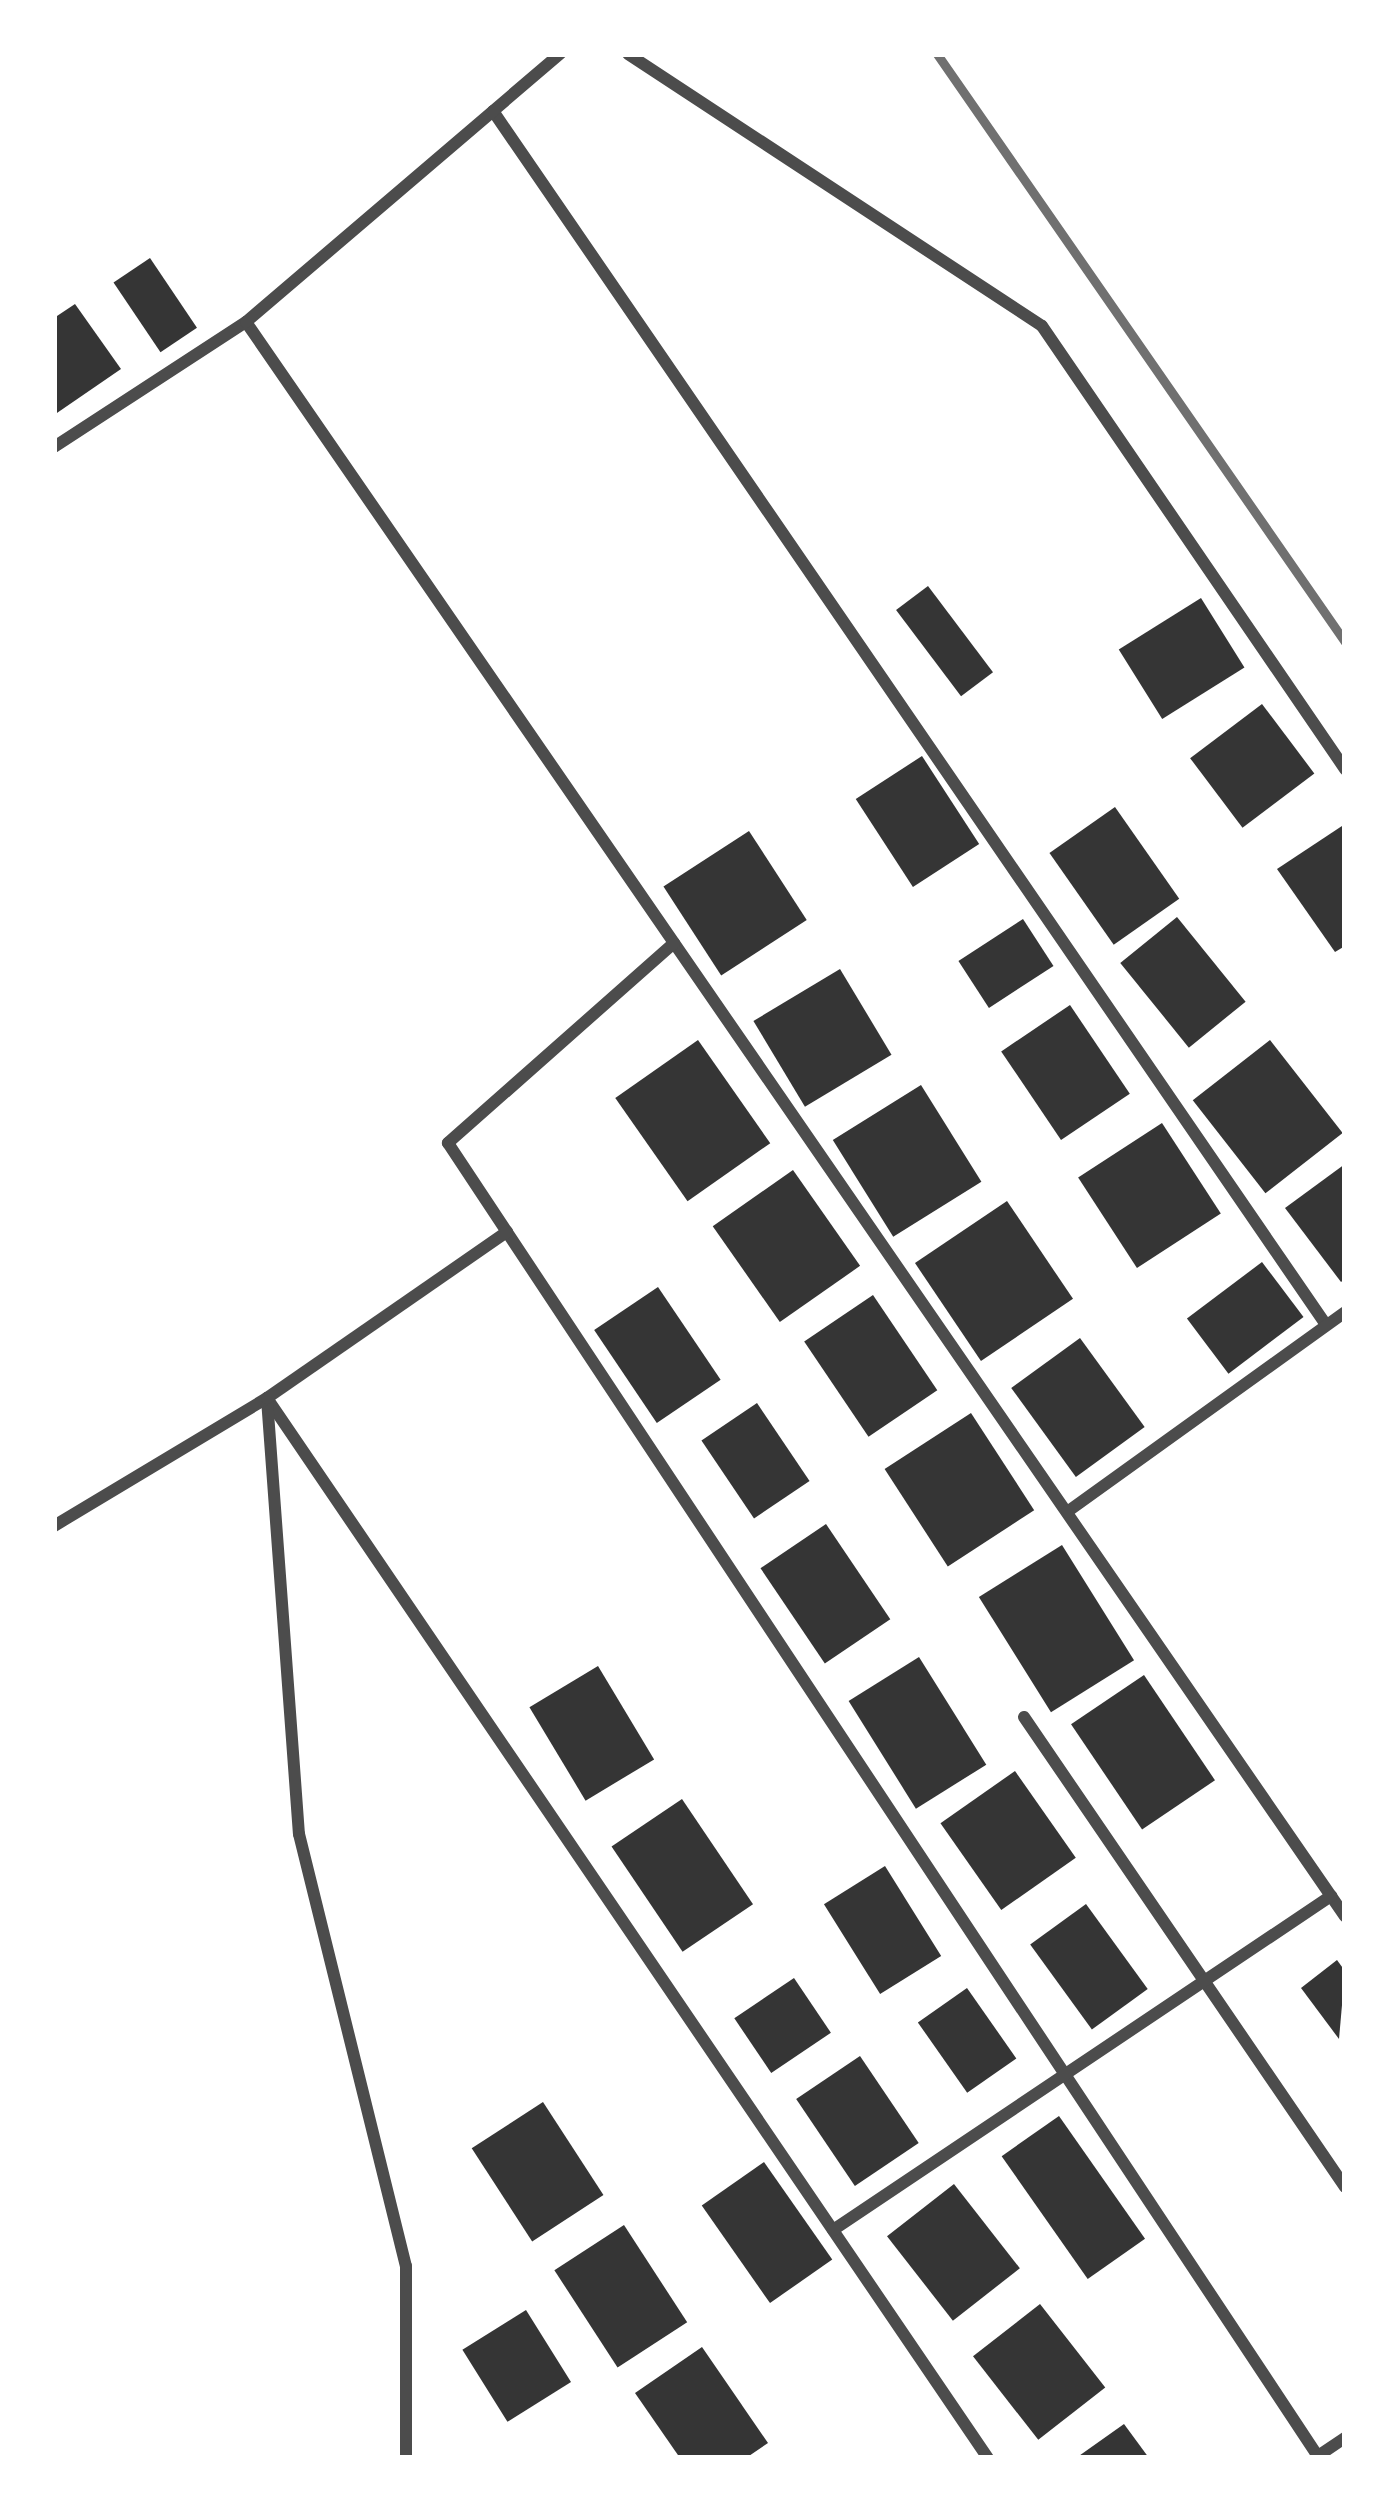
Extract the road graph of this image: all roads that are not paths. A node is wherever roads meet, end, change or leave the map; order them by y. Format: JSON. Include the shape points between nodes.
{"nodes":[{"id":1,"x":560,"y":54,"type":"edge"},
{"id":2,"x":628,"y":54,"type":"edge"},
{"id":3,"x":493,"y":111,"type":"junction"},
{"id":4,"x":246,"y":322,"type":"junction"},
{"id":5,"x":54,"y":447,"type":"edge"},
{"id":6,"x":1345,"y":769,"type":"edge"},
{"id":7,"x":674,"y":943,"type":"junction"},
{"id":8,"x":507,"y":1232,"type":"junction"},
{"id":9,"x":1345,"y":1312,"type":"edge"},
{"id":10,"x":1326,"y":1325,"type":"junction"},
{"id":11,"x":267,"y":1398,"type":"junction"},
{"id":12,"x":1067,"y":1512,"type":"junction"},
{"id":13,"x":54,"y":1526,"type":"edge"},
{"id":14,"x":1024,"y":1718,"type":"dead end"},
{"id":15,"x":1331,"y":1896,"type":"junction"},
{"id":16,"x":1345,"y":1916,"type":"edge"},
{"id":17,"x":1206,"y":1981,"type":"junction"},
{"id":18,"x":1065,"y":2075,"type":"junction"},
{"id":19,"x":1345,"y":2187,"type":"edge"},
{"id":20,"x":833,"y":2230,"type":"junction"},
{"id":21,"x":1345,"y":2438,"type":"edge"},
{"id":22,"x":1317,"y":2457,"type":"edge"},
{"id":23,"x":406,"y":2458,"type":"edge"},
{"id":24,"x":988,"y":2458,"type":"edge"}],
"edges":[{"from":1,"to":3,"type":"street"},
{"from":2,"to":6,"type":"street","via":[[1042,326]]},
{"from":3,"to":4,"type":"street"},
{"from":3,"to":10,"type":"street"},
{"from":4,"to":5,"type":"street"},
{"from":4,"to":7,"type":"street"},
{"from":7,"to":8,"type":"street","via":[[448,1143]]},
{"from":7,"to":12,"type":"street"},
{"from":8,"to":11,"type":"street"},
{"from":8,"to":18,"type":"street"},
{"from":9,"to":10,"type":"street"},
{"from":10,"to":12,"type":"street"},
{"from":11,"to":13,"type":"street"},
{"from":11,"to":20,"type":"street"},
{"from":11,"to":23,"type":"street","via":[[298,1834],[406,2266]]},
{"from":12,"to":15,"type":"street"},
{"from":14,"to":17,"type":"street"},
{"from":15,"to":16,"type":"street"},
{"from":15,"to":17,"type":"street"},
{"from":17,"to":18,"type":"street"},
{"from":17,"to":19,"type":"street"},
{"from":18,"to":20,"type":"street"},
{"from":18,"to":22,"type":"street"},
{"from":20,"to":24,"type":"street"},
{"from":21,"to":22,"type":"street"}]}
